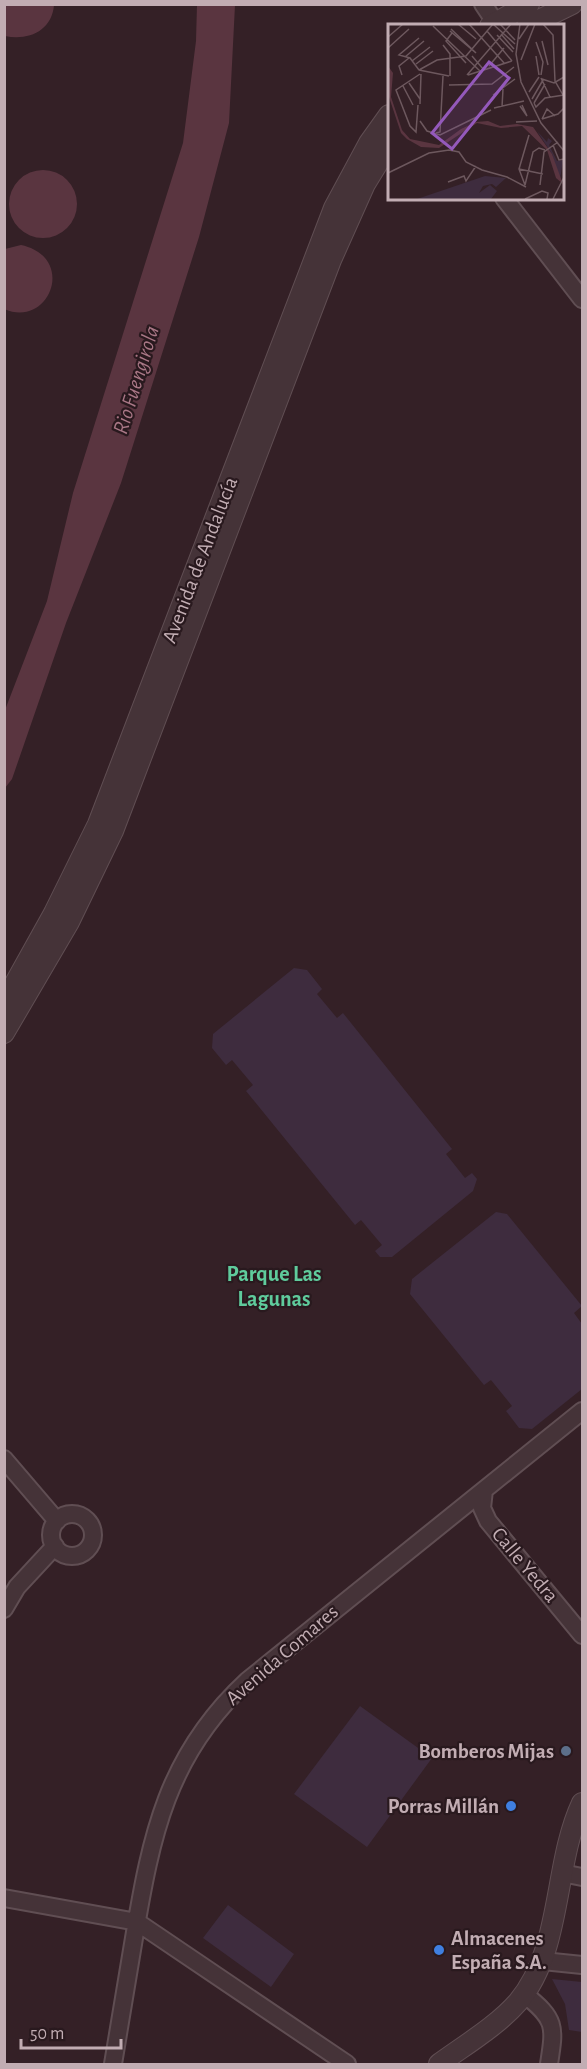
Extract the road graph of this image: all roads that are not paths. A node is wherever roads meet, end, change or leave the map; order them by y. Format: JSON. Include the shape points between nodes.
{"nodes":[{"id":1,"x":483,"y":4,"type":"edge"},
{"id":2,"x":572,"y":4,"type":"edge"},
{"id":3,"x":530,"y":19,"type":"edge"},
{"id":4,"x":493,"y":24,"type":"edge"},
{"id":5,"x":388,"y":117,"type":"edge"},
{"id":6,"x":388,"y":147,"type":"edge"},
{"id":7,"x":506,"y":200,"type":"edge"},
{"id":8,"x":582,"y":299,"type":"edge"},
{"id":9,"x":4,"y":1004,"type":"edge"},
{"id":10,"x":4,"y":1033,"type":"edge"},
{"id":11,"x":582,"y":1414,"type":"edge"},
{"id":12,"x":4,"y":1459,"type":"edge"},
{"id":13,"x":484,"y":1490,"type":"junction"},
{"id":14,"x":57,"y":1521,"type":"junction"},
{"id":15,"x":55,"y":1546,"type":"junction"},
{"id":16,"x":4,"y":1609,"type":"edge"},
{"id":17,"x":582,"y":1635,"type":"edge"},
{"id":18,"x":582,"y":1803,"type":"edge"},
{"id":19,"x":562,"y":1873,"type":"junction"},
{"id":20,"x":582,"y":1877,"type":"edge"},
{"id":21,"x":4,"y":1898,"type":"edge"},
{"id":22,"x":137,"y":1922,"type":"junction"},
{"id":23,"x":543,"y":1961,"type":"junction"},
{"id":24,"x":582,"y":1965,"type":"edge"},
{"id":25,"x":524,"y":1994,"type":"junction"},
{"id":26,"x":456,"y":2058,"type":"edge"},
{"id":27,"x":113,"y":2064,"type":"edge"},
{"id":28,"x":347,"y":2064,"type":"edge"},
{"id":29,"x":439,"y":2064,"type":"edge"},
{"id":30,"x":549,"y":2064,"type":"edge"}],
"edges":[{"from":1,"to":4,"type":"street"},
{"from":2,"to":3,"type":"street"},
{"from":3,"to":4,"type":"street"},
{"from":5,"to":9,"type":"street","name":"Avenida de Andalucía","via":[[369,143],[334,208],[98,824]]},
{"from":6,"to":10,"type":"street","name":"Avenida de Andalucía","via":[[365,184],[335,251],[113,831],[69,922]]},
{"from":7,"to":8,"type":"street"},
{"from":11,"to":13,"type":"street","name":"Avenida Comares"},
{"from":12,"to":14,"type":"street"},
{"from":13,"to":17,"type":"street","name":"Calle Yedra","via":[[482,1508],[488,1521]]},
{"from":13,"to":22,"type":"street","name":"Avenida Comares","via":[[247,1681],[221,1708],[192,1746],[172,1782],[158,1819]]},
{"from":14,"to":15,"type":"street","via":[[51,1534]]},
{"from":14,"to":15,"type":"street","via":[[63,1516],[77,1515],[89,1522],[93,1536],[88,1548],[78,1555],[65,1555]]},
{"from":15,"to":16,"type":"street","via":[[17,1587]]},
{"from":18,"to":19,"type":"street"},
{"from":19,"to":20,"type":"street"},
{"from":19,"to":23,"type":"street"},
{"from":21,"to":22,"type":"street"},
{"from":22,"to":27,"type":"street","name":"Avenida Comares"},
{"from":22,"to":28,"type":"street"},
{"from":23,"to":24,"type":"street"},
{"from":23,"to":25,"type":"street"},
{"from":25,"to":26,"type":"street"},
{"from":25,"to":30,"type":"street","via":[[553,2023]]},
{"from":26,"to":29,"type":"street"}]}
